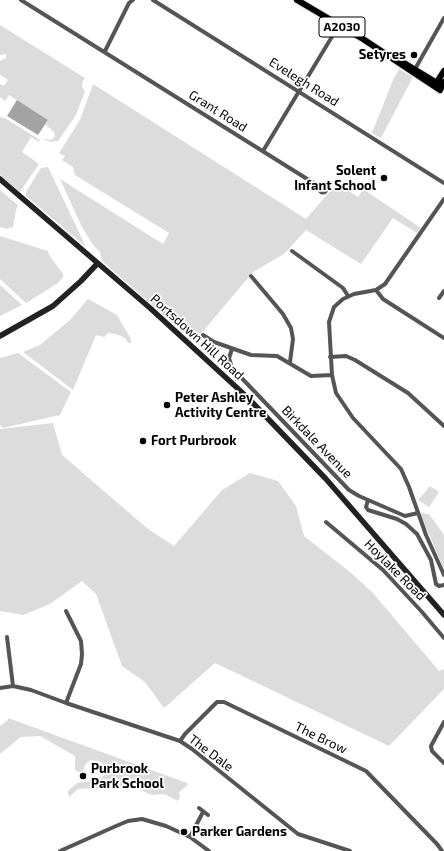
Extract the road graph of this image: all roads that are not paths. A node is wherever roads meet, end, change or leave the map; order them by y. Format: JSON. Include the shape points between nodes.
{"nodes":[{"id":1,"x":21,"y":0,"type":"edge"},
{"id":2,"x":133,"y":0,"type":"edge"},
{"id":3,"x":153,"y":0,"type":"edge"},
{"id":4,"x":296,"y":0,"type":"edge"},
{"id":5,"x":444,"y":18,"type":"edge"},
{"id":6,"x":339,"y":25,"type":"junction"},
{"id":7,"x":105,"y":51,"type":"junction"},
{"id":8,"x":387,"y":55,"type":"junction"},
{"id":9,"x":415,"y":69,"type":"junction"},
{"id":10,"x":444,"y":72,"type":"edge"},
{"id":11,"x":441,"y":87,"type":"edge"},
{"id":12,"x":299,"y":91,"type":"junction"},
{"id":13,"x":263,"y":151,"type":"junction"},
{"id":14,"x":0,"y":179,"type":"edge"},
{"id":15,"x":444,"y":182,"type":"edge"},
{"id":16,"x":320,"y":187,"type":"dead end"},
{"id":17,"x":444,"y":199,"type":"edge"},
{"id":18,"x":442,"y":205,"type":"edge"},
{"id":19,"x":292,"y":251,"type":"dead end"},
{"id":20,"x":97,"y":264,"type":"junction"},
{"id":21,"x":250,"y":283,"type":"dead end"},
{"id":22,"x":376,"y":290,"type":"junction"},
{"id":23,"x":444,"y":291,"type":"edge"},
{"id":24,"x":348,"y":296,"type":"junction"},
{"id":25,"x":439,"y":298,"type":"dead end"},
{"id":26,"x":203,"y":335,"type":"dead end"},
{"id":27,"x":0,"y":336,"type":"edge"},
{"id":28,"x":444,"y":338,"type":"edge"},
{"id":29,"x":232,"y":349,"type":"junction"},
{"id":30,"x":330,"y":357,"type":"junction"},
{"id":31,"x":290,"y":362,"type":"junction"},
{"id":32,"x":332,"y":375,"type":"junction"},
{"id":33,"x":444,"y":426,"type":"edge"},
{"id":34,"x":368,"y":500,"type":"junction"},
{"id":35,"x":418,"y":514,"type":"junction"},
{"id":36,"x":326,"y":522,"type":"dead end"},
{"id":37,"x":444,"y":575,"type":"edge"},
{"id":38,"x":444,"y":585,"type":"edge"},
{"id":39,"x":66,"y":611,"type":"dead end"},
{"id":40,"x":443,"y":612,"type":"edge"},
{"id":41,"x":7,"y":637,"type":"dead end"},
{"id":42,"x":444,"y":638,"type":"edge"},
{"id":43,"x":13,"y":686,"type":"junction"},
{"id":44,"x":0,"y":688,"type":"edge"},
{"id":45,"x":66,"y":703,"type":"junction"},
{"id":46,"x":444,"y":722,"type":"edge"},
{"id":47,"x":180,"y":741,"type":"junction"},
{"id":48,"x":444,"y":762,"type":"edge"},
{"id":49,"x":199,"y":808,"type":"dead end"},
{"id":50,"x":203,"y":812,"type":"junction"},
{"id":51,"x":208,"y":815,"type":"dead end"},
{"id":52,"x":190,"y":837,"type":"junction"},
{"id":53,"x":60,"y":851,"type":"edge"},
{"id":54,"x":210,"y":851,"type":"edge"},
{"id":55,"x":350,"y":851,"type":"edge"},
{"id":56,"x":442,"y":851,"type":"edge"}],
"edges":[{"from":1,"to":7,"type":"street","name":"Grant Road"},
{"from":2,"to":7,"type":"street","via":[[129,3]]},
{"from":3,"to":12,"type":"street","name":"Evelegh Road"},
{"from":4,"to":6,"type":"main road","number":"A2030"},
{"from":5,"to":9,"type":"street"},
{"from":6,"to":8,"type":"main road","number":"A2030"},
{"from":6,"to":12,"type":"street"},
{"from":7,"to":13,"type":"street","name":"Grant Road"},
{"from":8,"to":9,"type":"main road","number":"A2030"},
{"from":8,"to":11,"type":"main road","number":"A2030"},
{"from":9,"to":11,"type":"main road","number":"A2030"},
{"from":10,"to":11,"type":"main road"},
{"from":12,"to":13,"type":"street"},
{"from":12,"to":15,"type":"street","name":"Evelegh Road"},
{"from":13,"to":16,"type":"street","name":"Grant Road"},
{"from":14,"to":20,"type":"main road","name":"Portsdown Hill Road"},
{"from":17,"to":18,"type":"street"},
{"from":18,"to":22,"type":"street","via":[[385,284]]},
{"from":19,"to":24,"type":"street","via":[[343,288]]},
{"from":20,"to":27,"type":"main road","via":[[52,306]]},
{"from":20,"to":40,"type":"main road","name":"Portsdown Hill Road","via":[[150,308],[247,397],[326,480]]},
{"from":21,"to":31,"type":"street","via":[[253,278],[283,314],[291,328],[293,339]]},
{"from":22,"to":24,"type":"street"},
{"from":22,"to":28,"type":"street","via":[[383,299]]},
{"from":23,"to":25,"type":"street"},
{"from":24,"to":30,"type":"street","via":[[334,307],[330,317]]},
{"from":26,"to":29,"type":"street"},
{"from":29,"to":31,"type":"street","via":[[251,355],[277,356]]},
{"from":29,"to":34,"type":"street","name":"Birkdale Avenue","via":[[229,358],[232,368],[349,490]]},
{"from":30,"to":32,"type":"street"},
{"from":30,"to":33,"type":"street","via":[[346,356],[355,360],[408,393]]},
{"from":31,"to":32,"type":"street","via":[[311,376]]},
{"from":32,"to":35,"type":"street","via":[[336,392],[348,413],[401,469]]},
{"from":34,"to":35,"type":"street","name":"Birkdale Avenue","via":[[405,516]]},
{"from":34,"to":38,"type":"street","via":[[368,510],[397,519],[417,534],[431,560],[436,584]]},
{"from":35,"to":37,"type":"street"},
{"from":36,"to":42,"type":"street","name":"Hoylake Road","via":[[383,570]]},
{"from":39,"to":45,"type":"street","via":[[81,641],[82,654],[81,664]]},
{"from":41,"to":43,"type":"street"},
{"from":43,"to":44,"type":"street","name":"The Dale"},
{"from":43,"to":45,"type":"street","name":"The Dale"},
{"from":45,"to":47,"type":"street","name":"The Dale"},
{"from":46,"to":48,"type":"street","via":[[431,746],[432,751]]},
{"from":47,"to":55,"type":"street","name":"The Dale","via":[[298,834]]},
{"from":47,"to":56,"type":"street","name":"The Brow","via":[[217,702],[224,702],[366,771]]},
{"from":49,"to":50,"type":"street"},
{"from":50,"to":51,"type":"street"},
{"from":50,"to":52,"type":"street"},
{"from":52,"to":53,"type":"street","via":[[148,820],[134,820]]},
{"from":52,"to":54,"type":"street"}]}
